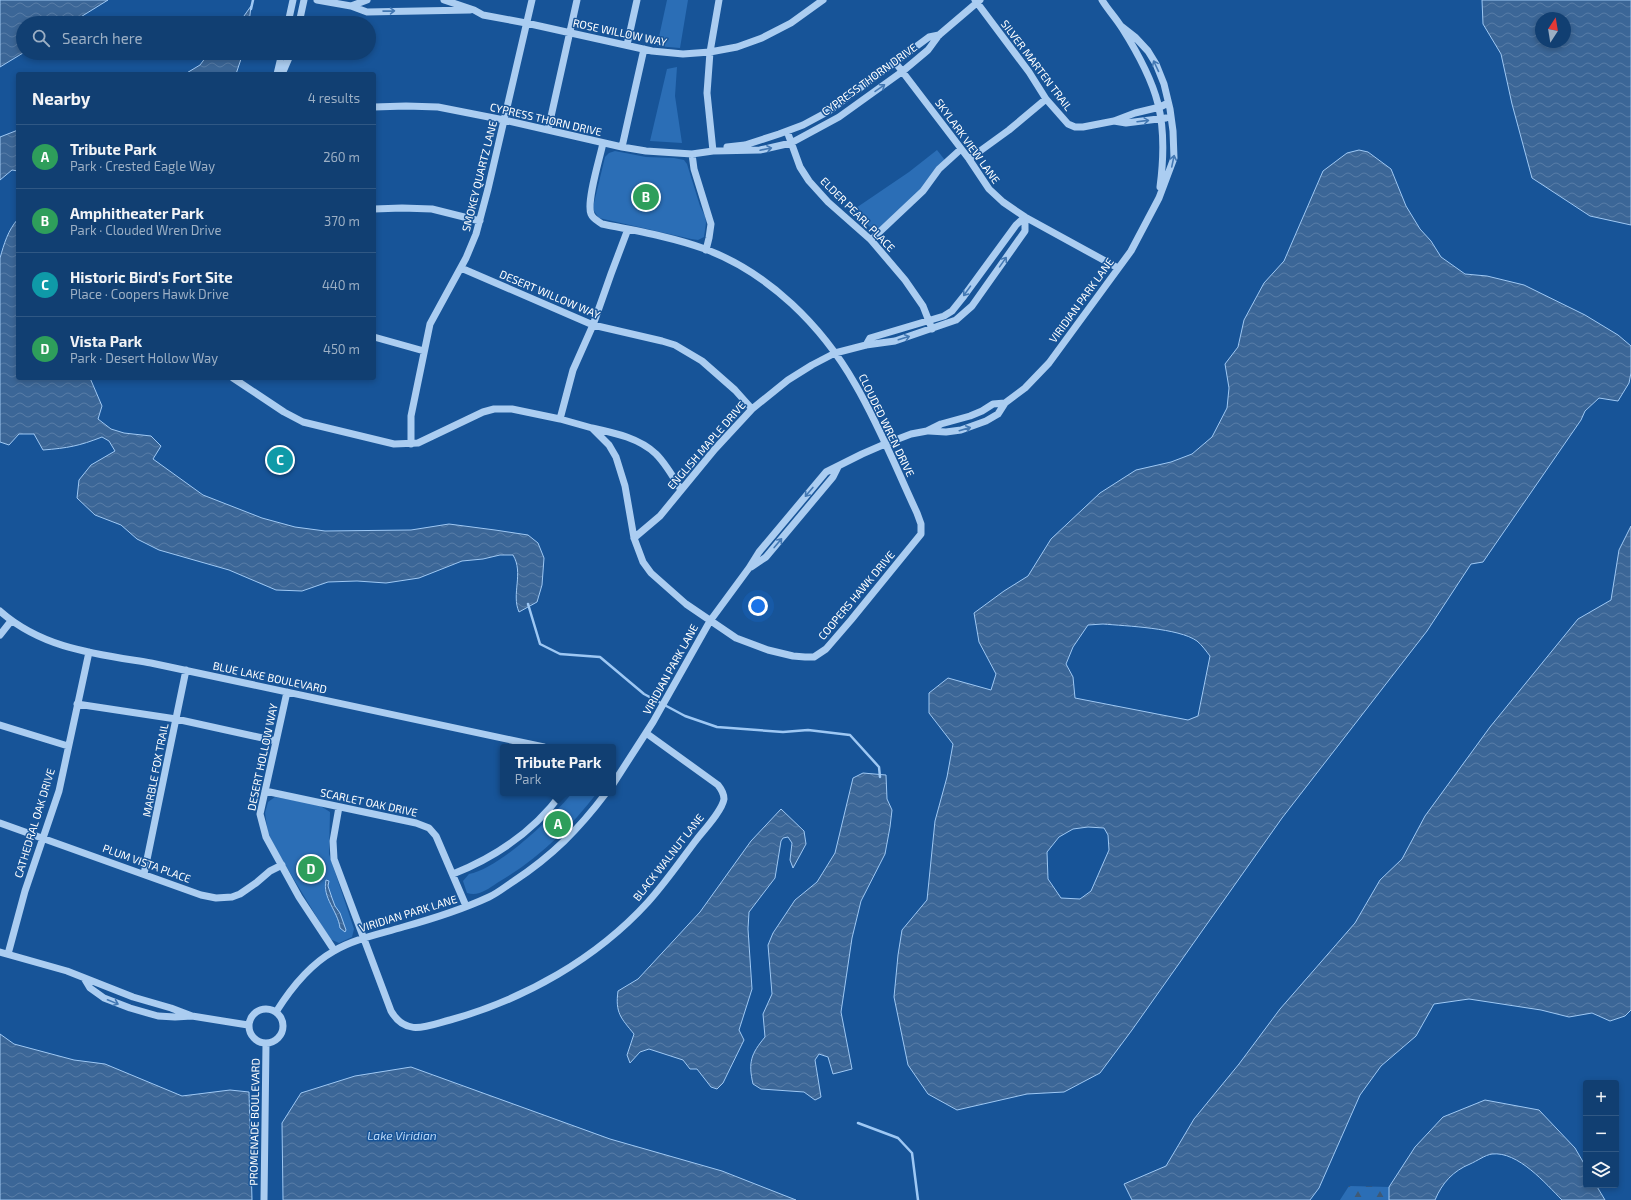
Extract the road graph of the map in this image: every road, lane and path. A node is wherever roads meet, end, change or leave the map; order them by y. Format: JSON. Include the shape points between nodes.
{"nodes":[{"id":1,"x":294,"y":0,"type":"edge"},
{"id":2,"x":304,"y":0,"type":"edge"},
{"id":3,"x":317,"y":0,"type":"edge"},
{"id":4,"x":366,"y":0,"type":"edge"},
{"id":5,"x":444,"y":0,"type":"edge"},
{"id":6,"x":532,"y":0,"type":"edge"},
{"id":7,"x":577,"y":0,"type":"edge"},
{"id":8,"x":636,"y":0,"type":"edge"},
{"id":9,"x":719,"y":0,"type":"edge"},
{"id":10,"x":823,"y":0,"type":"edge"},
{"id":11,"x":1102,"y":0,"type":"edge"},
{"id":12,"x":978,"y":1,"type":"edge"},
{"id":13,"x":351,"y":6,"type":"junction"},
{"id":14,"x":474,"y":10,"type":"junction"},
{"id":15,"x":290,"y":16,"type":"edge"},
{"id":16,"x":301,"y":16,"type":"edge"},
{"id":17,"x":526,"y":23,"type":"junction"},
{"id":18,"x":1121,"y":26,"type":"junction"},
{"id":19,"x":570,"y":33,"type":"junction"},
{"id":20,"x":938,"y":35,"type":"junction"},
{"id":21,"x":628,"y":45,"type":"junction"},
{"id":22,"x":644,"y":49,"type":"junction"},
{"id":23,"x":710,"y":52,"type":"junction"},
{"id":24,"x":280,"y":60,"type":"edge"},
{"id":25,"x":288,"y":60,"type":"edge"},
{"id":26,"x":895,"y":62,"type":"junction"},
{"id":27,"x":903,"y":71,"type":"junction"},
{"id":28,"x":277,"y":72,"type":"edge"},
{"id":29,"x":283,"y":72,"type":"edge"},
{"id":30,"x":1046,"y":99,"type":"junction"},
{"id":31,"x":1168,"y":103,"type":"junction"},
{"id":32,"x":376,"y":107,"type":"edge"},
{"id":33,"x":1160,"y":107,"type":"junction"},
{"id":34,"x":1171,"y":117,"type":"junction"},
{"id":35,"x":1162,"y":119,"type":"junction"},
{"id":36,"x":504,"y":120,"type":"junction"},
{"id":37,"x":1114,"y":121,"type":"junction"},
{"id":38,"x":548,"y":130,"type":"junction"},
{"id":39,"x":787,"y":131,"type":"junction"},
{"id":40,"x":603,"y":143,"type":"junction"},
{"id":41,"x":791,"y":143,"type":"junction"},
{"id":42,"x":622,"y":148,"type":"junction"},
{"id":43,"x":961,"y":149,"type":"junction"},
{"id":44,"x":713,"y":151,"type":"junction"},
{"id":45,"x":692,"y":154,"type":"junction"},
{"id":46,"x":969,"y":159,"type":"junction"},
{"id":47,"x":1159,"y":198,"type":"junction"},
{"id":48,"x":376,"y":210,"type":"edge"},
{"id":49,"x":1025,"y":216,"type":"junction"},
{"id":50,"x":480,"y":220,"type":"junction"},
{"id":51,"x":628,"y":229,"type":"junction"},
{"id":52,"x":871,"y":240,"type":"junction"},
{"id":53,"x":706,"y":250,"type":"junction"},
{"id":54,"x":461,"y":268,"type":"junction"},
{"id":55,"x":1118,"y":268,"type":"junction"},
{"id":56,"x":930,"y":321,"type":"junction"},
{"id":57,"x":593,"y":325,"type":"junction"},
{"id":58,"x":932,"y":329,"type":"junction"},
{"id":59,"x":376,"y":338,"type":"edge"},
{"id":60,"x":866,"y":345,"type":"junction"},
{"id":61,"x":424,"y":351,"type":"junction"},
{"id":62,"x":835,"y":353,"type":"junction"},
{"id":63,"x":236,"y":380,"type":"edge"},
{"id":64,"x":1005,"y":403,"type":"junction"},
{"id":65,"x":752,"y":409,"type":"junction"},
{"id":66,"x":560,"y":419,"type":"junction"},
{"id":67,"x":592,"y":428,"type":"junction"},
{"id":68,"x":927,"y":431,"type":"junction"},
{"id":69,"x":411,"y":444,"type":"junction"},
{"id":70,"x":885,"y":444,"type":"junction"},
{"id":71,"x":682,"y":490,"type":"junction"},
{"id":72,"x":921,"y":534,"type":"joint"},
{"id":73,"x":634,"y":538,"type":"junction"},
{"id":74,"x":0,"y":611,"type":"edge"},
{"id":75,"x":11,"y":621,"type":"junction"},
{"id":76,"x":710,"y":621,"type":"junction"},
{"id":77,"x":0,"y":635,"type":"edge"},
{"id":78,"x":89,"y":652,"type":"junction"},
{"id":79,"x":186,"y":670,"type":"junction"},
{"id":80,"x":287,"y":692,"type":"junction"},
{"id":81,"x":77,"y":704,"type":"junction"},
{"id":82,"x":176,"y":720,"type":"junction"},
{"id":83,"x":0,"y":725,"type":"edge"},
{"id":84,"x":646,"y":733,"type":"junction"},
{"id":85,"x":276,"y":741,"type":"junction"},
{"id":86,"x":530,"y":744,"type":"edge"},
{"id":87,"x":68,"y":746,"type":"junction"},
{"id":88,"x":616,"y":776,"type":"edge"},
{"id":89,"x":265,"y":791,"type":"junction"},
{"id":90,"x":559,"y":796,"type":"edge"},
{"id":91,"x":604,"y":796,"type":"edge"},
{"id":92,"x":339,"y":807,"type":"junction"},
{"id":93,"x":0,"y":823,"type":"edge"},
{"id":94,"x":43,"y":838,"type":"junction"},
{"id":95,"x":282,"y":865,"type":"junction"},
{"id":96,"x":144,"y":874,"type":"junction"},
{"id":97,"x":453,"y":874,"type":"junction"},
{"id":98,"x":466,"y":906,"type":"junction"},
{"id":99,"x":364,"y":938,"type":"junction"},
{"id":100,"x":334,"y":950,"type":"junction"},
{"id":101,"x":0,"y":952,"type":"edge"},
{"id":102,"x":8,"y":954,"type":"junction"},
{"id":103,"x":84,"y":978,"type":"junction"},
{"id":104,"x":276,"y":1012,"type":"junction"},
{"id":105,"x":192,"y":1016,"type":"junction"},
{"id":106,"x":248,"y":1024,"type":"junction"},
{"id":107,"x":266,"y":1044,"type":"junction"},
{"id":108,"x":264,"y":1200,"type":"edge"}],
"edges":[{"from":1,"to":15,"type":"street"},
{"from":2,"to":16,"type":"street"},
{"from":3,"to":13,"type":"street","name":"ROSE WILLOW WAY"},
{"from":4,"to":13,"type":"street"},
{"from":5,"to":14,"type":"street","name":"ROSE WILLOW WAY"},
{"from":6,"to":17,"type":"street","name":"SMOKEY QUARTZ LANE"},
{"from":7,"to":19,"type":"street"},
{"from":8,"to":21,"type":"street"},
{"from":9,"to":23,"type":"street"},
{"from":10,"to":23,"type":"street","name":"ROSE WILLOW WAY","via":[[791,23],[762,38]]},
{"from":11,"to":18,"type":"street","name":"VIRIDIAN PARK LANE"},
{"from":12,"to":20,"type":"street","name":"CYPRESS THORN DRIVE"},
{"from":12,"to":30,"type":"street","name":"SILVER MARTEN TRAIL"},
{"from":13,"to":14,"type":"street","name":"ROSE WILLOW WAY","one_way":true,"via":[[367,12]]},
{"from":14,"to":17,"type":"street","name":"ROSE WILLOW WAY","via":[[483,15]]},
{"from":17,"to":19,"type":"street","name":"ROSE WILLOW WAY"},
{"from":17,"to":36,"type":"street","name":"SMOKEY QUARTZ LANE"},
{"from":31,"to":18,"type":"street","name":"VIRIDIAN PARK LANE","one_way":true,"via":[[1156,64],[1148,51]]},
{"from":18,"to":33,"type":"street","name":"VIRIDIAN PARK LANE","via":[[1148,74]]},
{"from":19,"to":21,"type":"street","name":"ROSE WILLOW WAY"},
{"from":19,"to":38,"type":"street"},
{"from":20,"to":26,"type":"street","name":"CYPRESS THORN DRIVE","via":[[929,37]]},
{"from":20,"to":27,"type":"street","name":"CYPRESS THORN DRIVE","via":[[928,50]]},
{"from":21,"to":22,"type":"street","name":"ROSE WILLOW WAY"},
{"from":22,"to":23,"type":"street","name":"ROSE WILLOW WAY","via":[[676,53]]},
{"from":22,"to":42,"type":"street"},
{"from":23,"to":44,"type":"street","via":[[707,93]]},
{"from":24,"to":28,"type":"street"},
{"from":25,"to":29,"type":"street"},
{"from":26,"to":27,"type":"street","name":"SKYLARK VIEW LANE"},
{"from":26,"to":39,"type":"street","name":"CYPRESS THORN DRIVE","via":[[828,111]]},
{"from":41,"to":27,"type":"street","name":"CYPRESS THORN DRIVE","one_way":true,"via":[[839,117]]},
{"from":27,"to":43,"type":"street","name":"SKYLARK VIEW LANE"},
{"from":30,"to":37,"type":"street","name":"SILVER MARTEN TRAIL","via":[[1068,124],[1075,127],[1083,128]]},
{"from":30,"to":46,"type":"street"},
{"from":31,"to":33,"type":"street","name":"SILVER MARTEN TRAIL"},
{"from":31,"to":34,"type":"street","name":"VIRIDIAN PARK LANE"},
{"from":32,"to":36,"type":"street","name":"CYPRESS THORN DRIVE","via":[[438,108]]},
{"from":33,"to":35,"type":"street","name":"VIRIDIAN PARK LANE"},
{"from":33,"to":37,"type":"street","name":"SILVER MARTEN TRAIL"},
{"from":34,"to":35,"type":"street","name":"SILVER MARTEN TRAIL"},
{"from":47,"to":34,"type":"street","name":"VIRIDIAN PARK LANE","one_way":true,"via":[[1174,158]]},
{"from":37,"to":35,"type":"street","name":"SILVER MARTEN TRAIL","one_way":true,"via":[[1126,123]]},
{"from":35,"to":47,"type":"street","name":"VIRIDIAN PARK LANE","via":[[1164,139]]},
{"from":36,"to":38,"type":"street","name":"CYPRESS THORN DRIVE"},
{"from":36,"to":50,"type":"street","name":"SMOKEY QUARTZ LANE"},
{"from":38,"to":40,"type":"street","name":"CYPRESS THORN DRIVE"},
{"from":39,"to":41,"type":"street","name":"ELDER PEARL PLACE"},
{"from":39,"to":44,"type":"street","name":"CYPRESS THORN DRIVE","via":[[745,145]]},
{"from":40,"to":42,"type":"street","name":"CYPRESS THORN DRIVE"},
{"from":40,"to":51,"type":"street","name":"CLOUDED WREN DRIVE","via":[[590,204],[591,214],[602,224]]},
{"from":44,"to":41,"type":"street","name":"CYPRESS THORN DRIVE","one_way":true,"via":[[760,150]]},
{"from":41,"to":52,"type":"street","name":"ELDER PEARL PLACE","via":[[800,167],[809,181],[828,202]]},
{"from":42,"to":45,"type":"street","name":"CYPRESS THORN DRIVE"},
{"from":43,"to":46,"type":"street","name":"SKYLARK VIEW LANE"},
{"from":43,"to":52,"type":"street","via":[[939,169],[923,191]]},
{"from":44,"to":45,"type":"street","name":"CYPRESS THORN DRIVE"},
{"from":45,"to":53,"type":"street","via":[[711,224]]},
{"from":46,"to":49,"type":"street","name":"SKYLARK VIEW LANE","via":[[989,189]]},
{"from":47,"to":55,"type":"street","name":"VIRIDIAN PARK LANE","via":[[1131,251]]},
{"from":48,"to":50,"type":"street","via":[[432,209]]},
{"from":49,"to":55,"type":"street","name":"SKYLARK VIEW LANE"},
{"from":49,"to":56,"type":"street","name":"ENGLISH MAPLE DRIVE","one_way":true,"via":[[952,311]]},
{"from":58,"to":49,"type":"street","name":"ENGLISH MAPLE DRIVE","one_way":true,"via":[[956,320],[972,306],[1024,231]]},
{"from":50,"to":54,"type":"street","name":"SMOKEY QUARTZ LANE"},
{"from":51,"to":53,"type":"street","name":"CLOUDED WREN DRIVE"},
{"from":51,"to":57,"type":"street"},
{"from":52,"to":56,"type":"street","name":"ELDER PEARL PLACE","via":[[924,306]]},
{"from":53,"to":62,"type":"street","name":"CLOUDED WREN DRIVE","via":[[745,268],[777,291],[808,319]]},
{"from":54,"to":57,"type":"street","name":"DESERT WILLOW WAY"},
{"from":54,"to":61,"type":"street","name":"SMOKEY QUARTZ LANE","via":[[430,324]]},
{"from":55,"to":64,"type":"street","name":"VIRIDIAN PARK LANE","via":[[1043,370]]},
{"from":56,"to":58,"type":"street","name":"ELDER PEARL PLACE"},
{"from":56,"to":60,"type":"street","name":"ENGLISH MAPLE DRIVE","via":[[870,338]]},
{"from":57,"to":65,"type":"street","name":"DESERT WILLOW WAY","via":[[675,345],[702,361]]},
{"from":57,"to":66,"type":"street","via":[[574,370]]},
{"from":60,"to":58,"type":"street","name":"ENGLISH MAPLE DRIVE","one_way":true,"via":[[895,341]]},
{"from":59,"to":61,"type":"street"},
{"from":60,"to":62,"type":"street","name":"ENGLISH MAPLE DRIVE"},
{"from":61,"to":69,"type":"street","name":"SMOKEY QUARTZ LANE","via":[[410,416]]},
{"from":62,"to":65,"type":"street","name":"ENGLISH MAPLE DRIVE","via":[[788,380]]},
{"from":62,"to":70,"type":"street","name":"CLOUDED WREN DRIVE","via":[[860,392]]},
{"from":63,"to":69,"type":"street","name":"COOPERS HAWK DRIVE","via":[[303,422],[378,441]]},
{"from":64,"to":68,"type":"street","name":"VIRIDIAN PARK LANE","via":[[993,404],[970,416]]},
{"from":68,"to":64,"type":"street","name":"VIRIDIAN PARK LANE","one_way":true,"via":[[946,432],[974,426],[998,414]]},
{"from":65,"to":71,"type":"street","name":"ENGLISH MAPLE DRIVE"},
{"from":66,"to":67,"type":"street","name":"COOPERS HAWK DRIVE"},
{"from":66,"to":69,"type":"street","name":"COOPERS HAWK DRIVE","via":[[494,408],[428,440]]},
{"from":67,"to":71,"type":"street","via":[[630,438],[650,449]]},
{"from":67,"to":73,"type":"street","name":"COOPERS HAWK DRIVE","via":[[609,445],[616,457],[625,486]]},
{"from":68,"to":70,"type":"street","name":"VIRIDIAN PARK LANE"},
{"from":70,"to":72,"type":"street","name":"CLOUDED WREN DRIVE","via":[[917,513]]},
{"from":70,"to":76,"type":"street","name":"VIRIDIAN PARK LANE","via":[[838,467],[833,477],[766,557],[749,568]]},
{"from":71,"to":73,"type":"street","name":"ENGLISH MAPLE DRIVE","via":[[660,516]]},
{"from":72,"to":76,"type":"street","name":"COOPERS HAWK DRIVE","via":[[852,620],[826,649],[814,656],[793,656],[747,643]]},
{"from":73,"to":76,"type":"street","name":"COOPERS HAWK DRIVE","via":[[643,562],[651,573]]},
{"from":74,"to":75,"type":"street","name":"BLUE LAKE BOULEVARD"},
{"from":75,"to":77,"type":"street"},
{"from":75,"to":78,"type":"street","name":"BLUE LAKE BOULEVARD","via":[[52,642]]},
{"from":76,"to":84,"type":"street","name":"VIRIDIAN PARK LANE"},
{"from":78,"to":79,"type":"street","name":"BLUE LAKE BOULEVARD"},
{"from":78,"to":81,"type":"street","name":"CATHEDRAL OAK DRIVE"},
{"from":79,"to":80,"type":"street","name":"BLUE LAKE BOULEVARD"},
{"from":79,"to":82,"type":"street","name":"MARBLE FOX TRAIL"},
{"from":80,"to":85,"type":"street","name":"DESERT HOLLOW WAY"},
{"from":80,"to":86,"type":"street","name":"BLUE LAKE BOULEVARD"},
{"from":81,"to":82,"type":"street"},
{"from":81,"to":87,"type":"street","name":"CATHEDRAL OAK DRIVE"},
{"from":82,"to":85,"type":"street"},
{"from":82,"to":96,"type":"street","name":"MARBLE FOX TRAIL"},
{"from":83,"to":87,"type":"street"},
{"from":84,"to":88,"type":"street","name":"VIRIDIAN PARK LANE"},
{"from":84,"to":99,"type":"street","name":"BLACK WALNUT LANE","via":[[718,786],[724,794],[723,803],[659,889],[638,912],[600,945],[571,966],[533,988],[492,1006],[417,1028],[402,1024],[391,1011]]},
{"from":85,"to":89,"type":"street","name":"DESERT HOLLOW WAY"},
{"from":87,"to":94,"type":"street","name":"CATHEDRAL OAK DRIVE","via":[[58,791]]},
{"from":89,"to":92,"type":"street","name":"SCARLET OAK DRIVE"},
{"from":89,"to":95,"type":"street","name":"DESERT HOLLOW WAY","via":[[260,814],[262,823],[266,837]]},
{"from":90,"to":97,"type":"street","via":[[531,828],[517,839],[473,866]]},
{"from":91,"to":98,"type":"street","name":"VIRIDIAN PARK LANE","via":[[575,832],[548,856],[490,896]]},
{"from":92,"to":97,"type":"street","name":"SCARLET OAK DRIVE","via":[[429,828],[436,836]]},
{"from":92,"to":99,"type":"street","via":[[333,841],[334,858]]},
{"from":93,"to":94,"type":"street","name":"PLUM VISTA PLACE"},
{"from":94,"to":96,"type":"street","name":"PLUM VISTA PLACE"},
{"from":94,"to":102,"type":"street","name":"CATHEDRAL OAK DRIVE"},
{"from":95,"to":96,"type":"street","name":"PLUM VISTA PLACE","via":[[240,894],[226,898],[201,895]]},
{"from":95,"to":100,"type":"street","name":"DESERT HOLLOW WAY","via":[[299,897]]},
{"from":97,"to":98,"type":"street","name":"SCARLET OAK DRIVE"},
{"from":98,"to":99,"type":"street","name":"VIRIDIAN PARK LANE","via":[[443,916]]},
{"from":99,"to":100,"type":"street","name":"VIRIDIAN PARK LANE"},
{"from":100,"to":104,"type":"street","name":"VIRIDIAN PARK LANE","via":[[312,966],[296,983]]},
{"from":101,"to":102,"type":"street"},
{"from":102,"to":103,"type":"street","via":[[41,962]]},
{"from":103,"to":105,"type":"street"},
{"from":103,"to":105,"type":"street","one_way":true,"via":[[90,988],[104,998],[130,1008],[158,1016]]},
{"from":104,"to":106,"type":"street","via":[[258,1010],[251,1016]]},
{"from":104,"to":107,"type":"street","via":[[282,1019],[283,1029],[279,1038]]},
{"from":105,"to":106,"type":"street"},
{"from":106,"to":107,"type":"street","via":[[248,1030],[253,1038]]},
{"from":107,"to":108,"type":"street","name":"PROMENADE BOULEVARD"}]}
